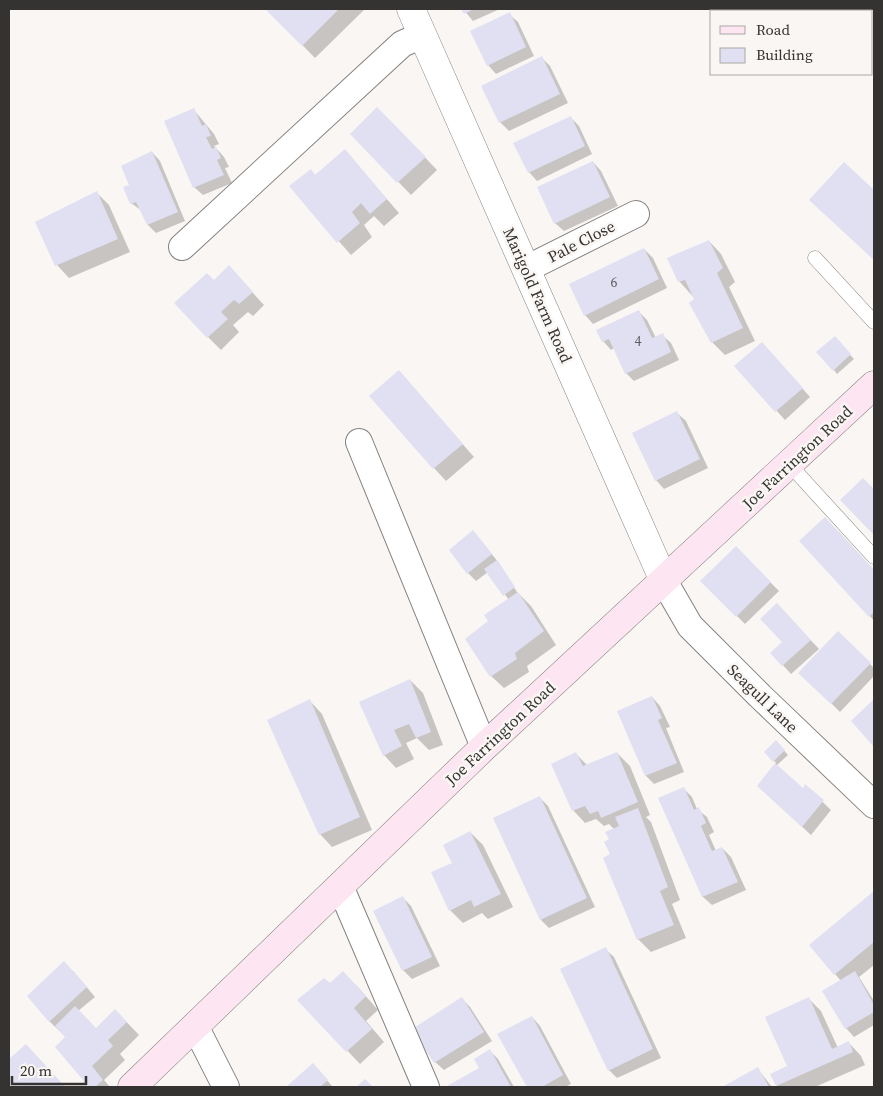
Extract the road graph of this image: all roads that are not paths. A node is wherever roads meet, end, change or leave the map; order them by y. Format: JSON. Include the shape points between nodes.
{"nodes":[{"id":1,"x":411,"y":9,"type":"edge"},
{"id":2,"x":422,"y":35,"type":"junction"},
{"id":3,"x":636,"y":214,"type":"dead end"},
{"id":4,"x":182,"y":247,"type":"dead end"},
{"id":5,"x":815,"y":258,"type":"dead end"},
{"id":6,"x":526,"y":269,"type":"junction"},
{"id":7,"x":874,"y":322,"type":"edge"},
{"id":8,"x":874,"y":385,"type":"edge"},
{"id":9,"x":359,"y":442,"type":"dead end"},
{"id":10,"x":789,"y":464,"type":"junction"},
{"id":11,"x":874,"y":557,"type":"edge"},
{"id":12,"x":664,"y":581,"type":"junction"},
{"id":13,"x":484,"y":747,"type":"junction"},
{"id":14,"x":874,"y":805,"type":"edge"},
{"id":15,"x":340,"y":886,"type":"junction"},
{"id":16,"x":195,"y":1026,"type":"junction"},
{"id":17,"x":132,"y":1087,"type":"edge"},
{"id":18,"x":226,"y":1087,"type":"edge"},
{"id":19,"x":426,"y":1087,"type":"edge"}],
"edges":[{"from":1,"to":2,"type":"street","name":"Marigold Farm Road"},
{"from":2,"to":4,"type":"street","via":[[402,44]]},
{"from":2,"to":6,"type":"street","name":"Marigold Farm Road"},
{"from":3,"to":6,"type":"street","name":"Pale Close"},
{"from":5,"to":7,"type":"lane"},
{"from":6,"to":12,"type":"street","name":"Marigold Farm Road"},
{"from":8,"to":10,"type":"main road","name":"Joe Farrington Road"},
{"from":9,"to":13,"type":"street"},
{"from":10,"to":11,"type":"lane"},
{"from":10,"to":12,"type":"main road","name":"Joe Farrington Road"},
{"from":12,"to":13,"type":"main road","name":"Joe Farrington Road"},
{"from":12,"to":14,"type":"street","name":"Seagull Lane","via":[[690,626]]},
{"from":13,"to":15,"type":"main road","name":"Joe Farrington Road"},
{"from":15,"to":16,"type":"main road","name":"Joe Farrington Road"},
{"from":15,"to":19,"type":"street"},
{"from":16,"to":17,"type":"main road","name":"Joe Farrington Road"},
{"from":16,"to":18,"type":"street"}]}
